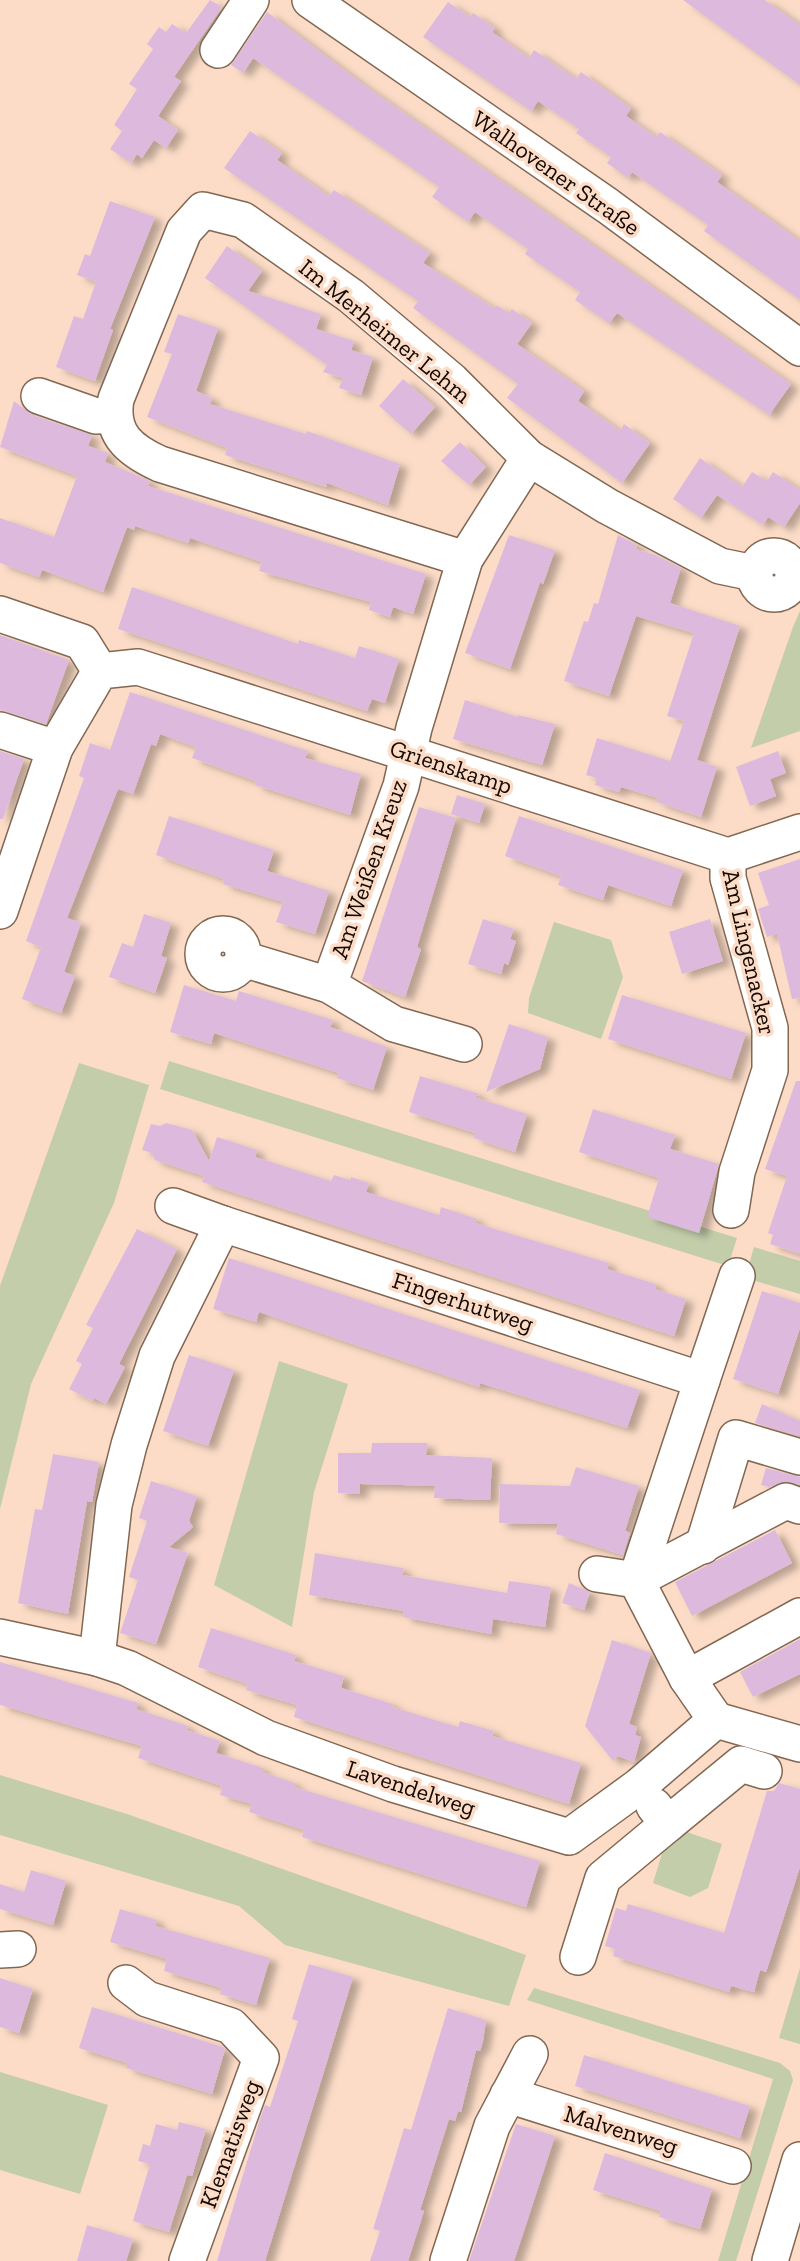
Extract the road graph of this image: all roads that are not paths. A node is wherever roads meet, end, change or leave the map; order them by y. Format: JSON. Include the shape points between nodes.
{"nodes":[{"id":1,"x":251,"y":0,"type":"edge"},
{"id":2,"x":310,"y":0,"type":"edge"},
{"id":3,"x":218,"y":50,"type":"dead end"},
{"id":4,"x":800,"y":348,"type":"edge"},
{"id":5,"x":39,"y":396,"type":"dead end"},
{"id":6,"x":113,"y":415,"type":"junction"},
{"id":7,"x":529,"y":458,"type":"junction"},
{"id":8,"x":465,"y":559,"type":"junction"},
{"id":9,"x":754,"y":573,"type":"dead end"},
{"id":10,"x":0,"y":614,"type":"edge"},
{"id":11,"x":100,"y":671,"type":"junction"},
{"id":12,"x":0,"y":730,"type":"edge"},
{"id":13,"x":55,"y":748,"type":"junction"},
{"id":14,"x":407,"y":753,"type":"junction"},
{"id":15,"x":800,"y":832,"type":"edge"},
{"id":16,"x":728,"y":856,"type":"junction"},
{"id":17,"x":0,"y":911,"type":"edge"},
{"id":18,"x":243,"y":959,"type":"dead end"},
{"id":19,"x":329,"y":985,"type":"junction"},
{"id":20,"x":464,"y":1044,"type":"dead end"},
{"id":21,"x":173,"y":1206,"type":"dead end"},
{"id":22,"x":731,"y":1210,"type":"dead end"},
{"id":23,"x":223,"y":1224,"type":"junction"},
{"id":24,"x":737,"y":1276,"type":"dead end"},
{"id":25,"x":702,"y":1380,"type":"junction"},
{"id":26,"x":800,"y":1457,"type":"edge"},
{"id":27,"x":800,"y":1506,"type":"edge"},
{"id":28,"x":703,"y":1546,"type":"junction"},
{"id":29,"x":597,"y":1574,"type":"dead end"},
{"id":30,"x":636,"y":1580,"type":"junction"},
{"id":31,"x":800,"y":1616,"type":"edge"},
{"id":32,"x":0,"y":1637,"type":"edge"},
{"id":33,"x":97,"y":1658,"type":"junction"},
{"id":34,"x":687,"y":1678,"type":"junction"},
{"id":35,"x":716,"y":1720,"type":"junction"},
{"id":36,"x":800,"y":1744,"type":"edge"},
{"id":37,"x":764,"y":1771,"type":"dead end"},
{"id":38,"x":639,"y":1786,"type":"junction"},
{"id":39,"x":668,"y":1824,"type":"junction"},
{"id":40,"x":578,"y":1957,"type":"dead end"},
{"id":41,"x":126,"y":1983,"type":"dead end"},
{"id":42,"x":530,"y":2054,"type":"dead end"},
{"id":43,"x":508,"y":2095,"type":"junction"},
{"id":44,"x":800,"y":2160,"type":"edge"},
{"id":45,"x":733,"y":2165,"type":"dead end"},
{"id":46,"x":187,"y":2261,"type":"edge"},
{"id":47,"x":448,"y":2261,"type":"edge"},
{"id":48,"x":770,"y":2261,"type":"edge"}],
"edges":[{"from":1,"to":3,"type":"street"},
{"from":2,"to":4,"type":"street","name":"Walhovener Straße","via":[[608,206]]},
{"from":5,"to":6,"type":"street","via":[[96,416]]},
{"from":6,"to":7,"type":"street","name":"Im Merheimer Lehm","via":[[184,231],[203,210],[243,220],[351,296],[452,381]]},
{"from":6,"to":8,"type":"street","via":[[126,444],[160,464]]},
{"from":7,"to":8,"type":"street","name":"Am Weißen Kreuz"},
{"from":7,"to":9,"type":"street","name":"Im Merheimer Lehm","via":[[720,566]]},
{"from":8,"to":14,"type":"street","name":"Am Weißen Kreuz"},
{"from":10,"to":11,"type":"street","via":[[82,642]]},
{"from":11,"to":13,"type":"street"},
{"from":11,"to":14,"type":"street","name":"Grienskamp","via":[[138,667]]},
{"from":12,"to":13,"type":"street"},
{"from":13,"to":17,"type":"street"},
{"from":14,"to":16,"type":"street","name":"Grienskamp"},
{"from":14,"to":19,"type":"street","name":"Am Weißen Kreuz","via":[[401,786]]},
{"from":15,"to":16,"type":"street"},
{"from":16,"to":22,"type":"street","name":"Am Lingenacker","via":[[728,878],[770,1028],[770,1070],[737,1172]]},
{"from":18,"to":19,"type":"street","name":"Am Weißen Kreuz"},
{"from":19,"to":20,"type":"street","name":"Am Weißen Kreuz","via":[[394,1024]]},
{"from":21,"to":23,"type":"street","name":"Fingerhutweg"},
{"from":23,"to":25,"type":"street","name":"Fingerhutweg"},
{"from":23,"to":33,"type":"street","via":[[156,1356],[129,1444],[114,1505]]},
{"from":24,"to":25,"type":"street"},
{"from":25,"to":30,"type":"street"},
{"from":26,"to":28,"type":"street","via":[[736,1438]]},
{"from":27,"to":28,"type":"street","via":[[786,1501]]},
{"from":28,"to":30,"type":"street"},
{"from":29,"to":30,"type":"street"},
{"from":30,"to":34,"type":"street"},
{"from":31,"to":34,"type":"street"},
{"from":32,"to":33,"type":"street","name":"Lavendelweg"},
{"from":33,"to":38,"type":"street","name":"Lavendelweg","via":[[127,1668],[266,1738],[554,1834],[569,1837],[582,1830]]},
{"from":34,"to":35,"type":"street"},
{"from":35,"to":36,"type":"street"},
{"from":35,"to":38,"type":"street","name":"Lavendelweg"},
{"from":37,"to":39,"type":"street","via":[[741,1764]]},
{"from":38,"to":39,"type":"street"},
{"from":39,"to":40,"type":"street","via":[[603,1878]]},
{"from":41,"to":46,"type":"street","name":"Klematisweg","via":[[148,1999],[231,2026],[261,2057]]},
{"from":42,"to":43,"type":"street"},
{"from":43,"to":45,"type":"street","name":"Malvenweg"},
{"from":43,"to":47,"type":"street","via":[[492,2126]]},
{"from":44,"to":48,"type":"street"}]}
